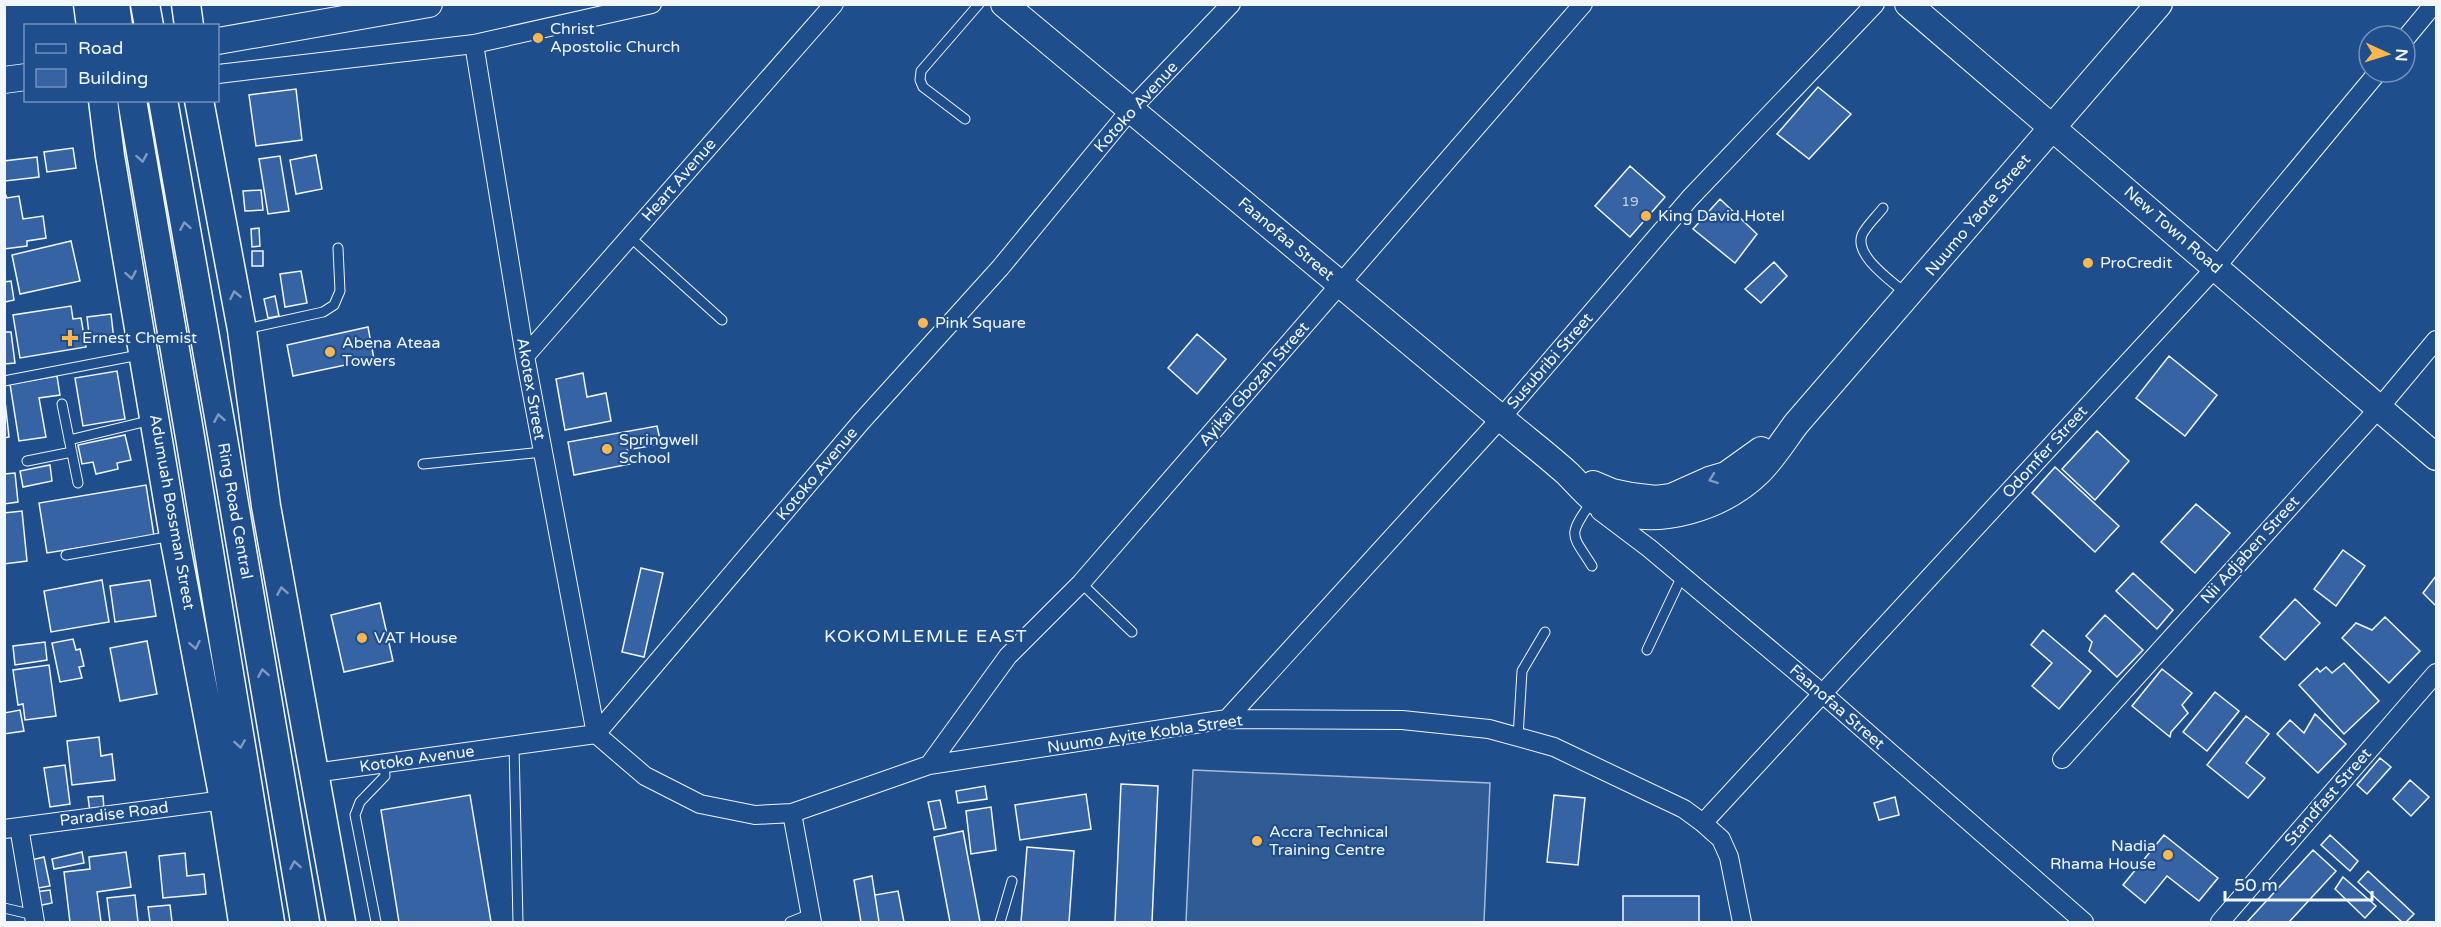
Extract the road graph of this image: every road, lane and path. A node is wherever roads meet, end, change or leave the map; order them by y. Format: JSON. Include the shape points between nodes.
{"nodes":[{"id":1,"x":88,"y":4,"type":"edge"},
{"id":2,"x":114,"y":4,"type":"edge"},
{"id":3,"x":145,"y":4,"type":"edge"},
{"id":4,"x":186,"y":4,"type":"edge"},
{"id":5,"x":429,"y":4,"type":"edge"},
{"id":6,"x":652,"y":4,"type":"edge"},
{"id":7,"x":834,"y":4,"type":"edge"},
{"id":8,"x":979,"y":4,"type":"edge"},
{"id":9,"x":1004,"y":4,"type":"edge"},
{"id":10,"x":1231,"y":4,"type":"edge"},
{"id":11,"x":1582,"y":4,"type":"edge"},
{"id":12,"x":1875,"y":4,"type":"edge"},
{"id":13,"x":1908,"y":4,"type":"edge"},
{"id":14,"x":2159,"y":4,"type":"edge"},
{"id":15,"x":2434,"y":4,"type":"edge"},
{"id":16,"x":91,"y":24,"type":"edge"},
{"id":17,"x":118,"y":24,"type":"edge"},
{"id":18,"x":149,"y":24,"type":"edge"},
{"id":19,"x":189,"y":24,"type":"edge"},
{"id":20,"x":2417,"y":25,"type":"edge"},
{"id":21,"x":219,"y":40,"type":"edge"},
{"id":22,"x":474,"y":44,"type":"junction"},
{"id":23,"x":219,"y":74,"type":"edge"},
{"id":24,"x":24,"y":77,"type":"edge"},
{"id":25,"x":4,"y":80,"type":"edge"},
{"id":26,"x":2368,"y":84,"type":"edge"},
{"id":27,"x":103,"y":102,"type":"edge"},
{"id":28,"x":132,"y":102,"type":"edge"},
{"id":29,"x":163,"y":102,"type":"edge"},
{"id":30,"x":200,"y":102,"type":"edge"},
{"id":31,"x":1131,"y":109,"type":"junction"},
{"id":32,"x":965,"y":119,"type":"dead end"},
{"id":33,"x":2053,"y":126,"type":"junction"},
{"id":34,"x":1883,"y":208,"type":"dead end"},
{"id":35,"x":630,"y":237,"type":"junction"},
{"id":36,"x":338,"y":248,"type":"dead end"},
{"id":37,"x":2216,"y":267,"type":"junction"},
{"id":38,"x":1341,"y":285,"type":"junction"},
{"id":39,"x":1909,"y":297,"type":"junction"},
{"id":40,"x":722,"y":320,"type":"dead end"},
{"id":41,"x":242,"y":330,"type":"junction"},
{"id":42,"x":2436,"y":340,"type":"edge"},
{"id":43,"x":145,"y":354,"type":"junction"},
{"id":44,"x":525,"y":356,"type":"junction"},
{"id":45,"x":4,"y":381,"type":"edge"},
{"id":46,"x":63,"y":404,"type":"dead end"},
{"id":47,"x":2380,"y":407,"type":"junction"},
{"id":48,"x":1501,"y":418,"type":"junction"},
{"id":49,"x":1796,"y":424,"type":"junction"},
{"id":50,"x":158,"y":431,"type":"junction"},
{"id":51,"x":69,"y":440,"type":"junction"},
{"id":52,"x":72,"y":452,"type":"junction"},
{"id":53,"x":543,"y":452,"type":"junction"},
{"id":54,"x":2436,"y":458,"type":"edge"},
{"id":55,"x":27,"y":461,"type":"dead end"},
{"id":56,"x":423,"y":464,"type":"dead end"},
{"id":57,"x":1567,"y":474,"type":"junction"},
{"id":58,"x":78,"y":483,"type":"dead end"},
{"id":59,"x":1590,"y":500,"type":"junction"},
{"id":60,"x":174,"y":536,"type":"junction"},
{"id":61,"x":66,"y":555,"type":"dead end"},
{"id":62,"x":1593,"y":566,"type":"dead end"},
{"id":63,"x":1682,"y":576,"type":"junction"},
{"id":64,"x":1081,"y":583,"type":"junction"},
{"id":65,"x":219,"y":613,"type":"junction"},
{"id":66,"x":1132,"y":632,"type":"dead end"},
{"id":67,"x":1545,"y":632,"type":"dead end"},
{"id":68,"x":1647,"y":650,"type":"dead end"},
{"id":69,"x":2436,"y":673,"type":"edge"},
{"id":70,"x":1823,"y":694,"type":"junction"},
{"id":71,"x":1227,"y":719,"type":"junction"},
{"id":72,"x":596,"y":734,"type":"junction"},
{"id":73,"x":1518,"y":737,"type":"junction"},
{"id":74,"x":514,"y":745,"type":"junction"},
{"id":75,"x":2062,"y":759,"type":"dead end"},
{"id":76,"x":384,"y":763,"type":"junction"},
{"id":77,"x":929,"y":765,"type":"junction"},
{"id":78,"x":314,"y":773,"type":"junction"},
{"id":79,"x":224,"y":800,"type":"junction"},
{"id":80,"x":792,"y":813,"type":"junction"},
{"id":81,"x":1703,"y":823,"type":"junction"},
{"id":82,"x":12,"y":828,"type":"edge"},
{"id":83,"x":1011,"y":882,"type":"dead end"},
{"id":84,"x":4,"y":908,"type":"edge"},
{"id":85,"x":811,"y":918,"type":"edge"},
{"id":86,"x":34,"y":919,"type":"edge"},
{"id":87,"x":243,"y":922,"type":"edge"},
{"id":88,"x":270,"y":922,"type":"edge"},
{"id":89,"x":305,"y":922,"type":"edge"},
{"id":90,"x":341,"y":922,"type":"edge"},
{"id":91,"x":376,"y":922,"type":"edge"},
{"id":92,"x":518,"y":922,"type":"edge"},
{"id":93,"x":790,"y":922,"type":"edge"},
{"id":94,"x":1000,"y":922,"type":"edge"},
{"id":95,"x":1742,"y":922,"type":"edge"},
{"id":96,"x":2084,"y":922,"type":"edge"},
{"id":97,"x":2220,"y":922,"type":"edge"}],
"edges":[{"from":1,"to":16,"type":"main road"},
{"from":2,"to":17,"type":"main road"},
{"from":3,"to":18,"type":"main road"},
{"from":4,"to":19,"type":"main road"},
{"from":5,"to":21,"type":"main road"},
{"from":6,"to":22,"type":"street"},
{"from":7,"to":35,"type":"street","name":"Heart Avenue"},
{"from":8,"to":32,"type":"lane","via":[[921,71],[923,87]]},
{"from":9,"to":31,"type":"main road","name":"Faanofaa Street"},
{"from":10,"to":31,"type":"street","name":"Kotoko Avenue"},
{"from":11,"to":38,"type":"street","name":"Ayikai Gbozah Street"},
{"from":12,"to":48,"type":"street","name":"Susubribi Street","via":[[1690,198]]},
{"from":13,"to":33,"type":"main road","name":"New Town Road"},
{"from":14,"to":33,"type":"main road","name":"Nuumo Yaote Street"},
{"from":15,"to":20,"type":"street"},
{"from":22,"to":23,"type":"street"},
{"from":22,"to":44,"type":"street","name":"Akotex Street"},
{"from":24,"to":25,"type":"main road"},
{"from":26,"to":37,"type":"street","name":"Odomfer Street"},
{"from":27,"to":43,"type":"main road","name":"Adumuah Bossman Street","one_way":true},
{"from":28,"to":65,"type":"main road","name":"Ring Road Central","one_way":true},
{"from":89,"to":29,"type":"main road","name":"Ring Road Central","one_way":true},
{"from":41,"to":30,"type":"main road","name":"Ring Road Central","one_way":true},
{"from":31,"to":38,"type":"main road","name":"Faanofaa Street"},
{"from":31,"to":72,"type":"street","name":"Kotoko Avenue","via":[[1000,268],[861,422]]},
{"from":33,"to":37,"type":"main road","name":"New Town Road"},
{"from":33,"to":39,"type":"main road","name":"Nuumo Yaote Street"},
{"from":34,"to":39,"type":"lane","via":[[1863,234],[1862,248],[1867,258]]},
{"from":35,"to":40,"type":"lane"},
{"from":35,"to":44,"type":"street","name":"Heart Avenue"},
{"from":36,"to":41,"type":"lane","via":[[340,291],[334,305],[323,312]]},
{"from":37,"to":47,"type":"main road","name":"New Town Road"},
{"from":37,"to":70,"type":"street","name":"Odomfer Street"},
{"from":38,"to":48,"type":"main road","name":"Faanofaa Street"},
{"from":38,"to":64,"type":"street","name":"Ayikai Gbozah Street"},
{"from":39,"to":49,"type":"main road","name":"Nuumo Yaote Street"},
{"from":78,"to":41,"type":"main road","name":"Ring Road Central","one_way":true,"via":[[266,506]]},
{"from":42,"to":47,"type":"street","name":"Nii Adjaben Street"},
{"from":43,"to":45,"type":"lane"},
{"from":43,"to":50,"type":"main road","name":"Adumuah Bossman Street"},
{"from":44,"to":53,"type":"street","name":"Akotex Street"},
{"from":46,"to":51,"type":"lane"},
{"from":47,"to":54,"type":"main road","name":"New Town Road"},
{"from":47,"to":75,"type":"street","name":"Nii Adjaben Street"},
{"from":48,"to":57,"type":"main road","name":"Faanofaa Street"},
{"from":48,"to":71,"type":"street","name":"Susubribi Street"},
{"from":49,"to":57,"type":"main road","name":"Nuumo Yaote Street","one_way":true,"via":[[1726,475],[1671,497],[1656,499],[1612,492]]},
{"from":49,"to":59,"type":"main road","name":"Nuumo Yaote Street","via":[[1773,456],[1740,488],[1695,510],[1626,513]]},
{"from":50,"to":51,"type":"lane"},
{"from":50,"to":60,"type":"main road","name":"Adumuah Bossman Street"},
{"from":50,"to":65,"type":"main road"},
{"from":51,"to":52,"type":"lane"},
{"from":52,"to":55,"type":"lane"},
{"from":52,"to":58,"type":"lane"},
{"from":53,"to":56,"type":"lane"},
{"from":53,"to":72,"type":"street","name":"Akotex Street"},
{"from":57,"to":59,"type":"main road","name":"Nuumo Yaote Street"},
{"from":59,"to":62,"type":"lane","via":[[1574,538]]},
{"from":59,"to":63,"type":"street","name":"Faanofaa Street"},
{"from":60,"to":61,"type":"lane"},
{"from":60,"to":79,"type":"main road","name":"Adumuah Bossman Street","one_way":true},
{"from":63,"to":68,"type":"lane"},
{"from":63,"to":70,"type":"street","name":"Faanofaa Street"},
{"from":64,"to":66,"type":"lane"},
{"from":64,"to":77,"type":"street","name":"Ayikai Gbozah Street","via":[[1008,656]]},
{"from":65,"to":88,"type":"main road","name":"Ring Road Central","one_way":true},
{"from":67,"to":73,"type":"lane","via":[[1522,671]]},
{"from":69,"to":97,"type":"street","name":"Standfast Street"},
{"from":70,"to":81,"type":"street","name":"Odomfer Street"},
{"from":70,"to":96,"type":"street","name":"Faanofaa Street"},
{"from":71,"to":73,"type":"street","name":"Nuumo Ayite Kobla Street","via":[[1402,720],[1489,729]]},
{"from":71,"to":77,"type":"street","name":"Nuumo Ayite Kobla Street"},
{"from":72,"to":74,"type":"street","name":"Kotoko Avenue"},
{"from":72,"to":80,"type":"street","name":"Nuumo Ayite Kobla Street","via":[[645,776],[700,804],[755,815]]},
{"from":73,"to":81,"type":"street","name":"Nuumo Ayite Kobla Street","via":[[1554,747],[1684,809]]},
{"from":74,"to":76,"type":"street","name":"Kotoko Avenue"},
{"from":74,"to":92,"type":"lane"},
{"from":76,"to":78,"type":"street","name":"Kotoko Avenue"},
{"from":76,"to":91,"type":"lane","via":[[385,776],[360,802],[355,815]]},
{"from":77,"to":80,"type":"street","name":"Nuumo Ayite Kobla Street"},
{"from":78,"to":90,"type":"main road","name":"Ring Road Central"},
{"from":79,"to":82,"type":"street","name":"Paradise Road"},
{"from":79,"to":87,"type":"main road","name":"Adumuah Bossman Street"},
{"from":80,"to":85,"type":"street"},
{"from":81,"to":95,"type":"street","name":"Nuumo Ayite Kobla Street","via":[[1721,839],[1729,857]]},
{"from":82,"to":86,"type":"street"},
{"from":83,"to":94,"type":"lane"},
{"from":84,"to":86,"type":"lane"},
{"from":85,"to":93,"type":"lane"}]}
